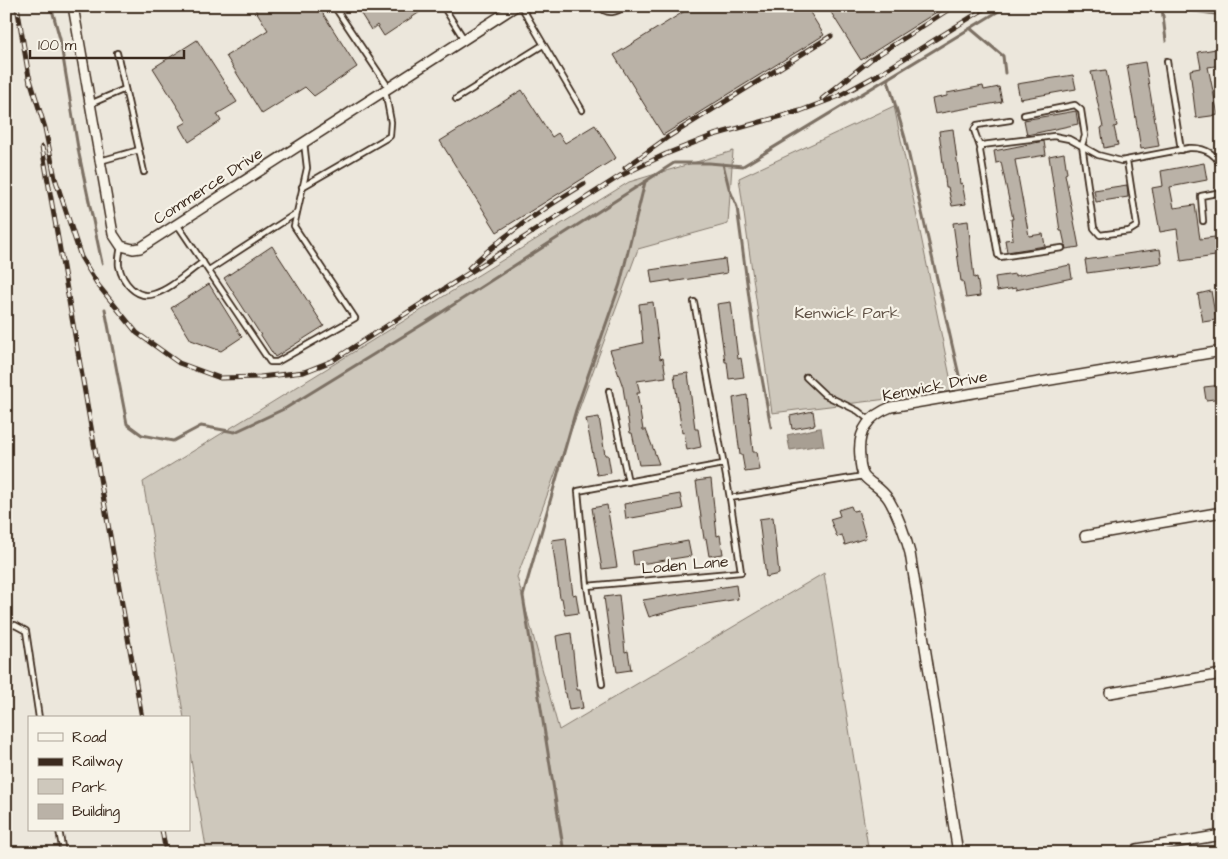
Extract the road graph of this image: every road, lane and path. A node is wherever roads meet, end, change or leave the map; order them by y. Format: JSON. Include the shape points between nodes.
{"nodes":[{"id":1,"x":74,"y":6,"type":"edge"},
{"id":2,"x":334,"y":6,"type":"edge"},
{"id":3,"x":443,"y":6,"type":"edge"},
{"id":4,"x":516,"y":6,"type":"edge"},
{"id":5,"x":522,"y":6,"type":"edge"},
{"id":6,"x":600,"y":6,"type":"edge"},
{"id":7,"x":625,"y":6,"type":"edge"},
{"id":8,"x":464,"y":39,"type":"junction"},
{"id":9,"x":543,"y":45,"type":"junction"},
{"id":10,"x":117,"y":53,"type":"dead end"},
{"id":11,"x":1167,"y":61,"type":"dead end"},
{"id":12,"x":125,"y":89,"type":"junction"},
{"id":13,"x":387,"y":89,"type":"junction"},
{"id":14,"x":456,"y":99,"type":"dead end"},
{"id":15,"x":90,"y":104,"type":"junction"},
{"id":16,"x":582,"y":110,"type":"dead end"},
{"id":17,"x":1024,"y":115,"type":"dead end"},
{"id":18,"x":1010,"y":120,"type":"dead end"},
{"id":19,"x":304,"y":142,"type":"junction"},
{"id":20,"x":1082,"y":145,"type":"junction"},
{"id":21,"x":1222,"y":146,"type":"edge"},
{"id":22,"x":980,"y":147,"type":"junction"},
{"id":23,"x":139,"y":150,"type":"junction"},
{"id":24,"x":1181,"y":150,"type":"junction"},
{"id":25,"x":1128,"y":160,"type":"junction"},
{"id":26,"x":100,"y":161,"type":"junction"},
{"id":27,"x":1220,"y":162,"type":"junction"},
{"id":28,"x":144,"y":172,"type":"dead end"},
{"id":29,"x":1222,"y":172,"type":"edge"},
{"id":30,"x":302,"y":188,"type":"junction"},
{"id":31,"x":1222,"y":192,"type":"edge"},
{"id":32,"x":295,"y":214,"type":"junction"},
{"id":33,"x":1203,"y":221,"type":"dead end"},
{"id":34,"x":177,"y":224,"type":"junction"},
{"id":35,"x":121,"y":246,"type":"junction"},
{"id":36,"x":1062,"y":248,"type":"dead end"},
{"id":37,"x":203,"y":262,"type":"junction"},
{"id":38,"x":209,"y":270,"type":"junction"},
{"id":39,"x":694,"y":302,"type":"dead end"},
{"id":40,"x":1222,"y":351,"type":"edge"},
{"id":41,"x":806,"y":377,"type":"dead end"},
{"id":42,"x":610,"y":391,"type":"dead end"},
{"id":43,"x":869,"y":420,"type":"junction"},
{"id":44,"x":723,"y":464,"type":"junction"},
{"id":45,"x":864,"y":476,"type":"junction"},
{"id":46,"x":628,"y":482,"type":"junction"},
{"id":47,"x":730,"y":498,"type":"junction"},
{"id":48,"x":1222,"y":512,"type":"edge"},
{"id":49,"x":1084,"y":536,"type":"dead end"},
{"id":50,"x":587,"y":586,"type":"junction"},
{"id":51,"x":6,"y":626,"type":"edge"},
{"id":52,"x":1222,"y":674,"type":"edge"},
{"id":53,"x":602,"y":684,"type":"dead end"},
{"id":54,"x":1110,"y":693,"type":"dead end"},
{"id":55,"x":39,"y":716,"type":"edge"},
{"id":56,"x":59,"y":832,"type":"edge"},
{"id":57,"x":1222,"y":834,"type":"edge"},
{"id":58,"x":1137,"y":849,"type":"dead end"},
{"id":59,"x":63,"y":853,"type":"edge"},
{"id":60,"x":958,"y":853,"type":"edge"}],
"edges":[{"from":1,"to":15,"type":"street"},
{"from":2,"to":13,"type":"lane"},
{"from":3,"to":8,"type":"lane"},
{"from":4,"to":8,"type":"street","name":"Commerce Drive"},
{"from":5,"to":9,"type":"lane"},
{"from":6,"to":7,"type":"lane","via":[[609,12]]},
{"from":8,"to":13,"type":"street","name":"Commerce Drive"},
{"from":9,"to":14,"type":"lane"},
{"from":9,"to":16,"type":"lane"},
{"from":10,"to":12,"type":"lane"},
{"from":11,"to":24,"type":"lane"},
{"from":12,"to":15,"type":"lane"},
{"from":12,"to":23,"type":"lane"},
{"from":13,"to":19,"type":"street","name":"Commerce Drive"},
{"from":13,"to":30,"type":"lane","via":[[390,136]]},
{"from":15,"to":26,"type":"street"},
{"from":17,"to":20,"type":"lane","via":[[1075,105],[1081,110],[1085,136]]},
{"from":18,"to":22,"type":"lane","via":[[977,125],[974,130]]},
{"from":19,"to":30,"type":"lane","via":[[307,168]]},
{"from":19,"to":34,"type":"street","name":"Commerce Drive"},
{"from":20,"to":22,"type":"lane","via":[[1062,137],[1038,136]]},
{"from":20,"to":25,"type":"lane","via":[[1104,157]]},
{"from":20,"to":25,"type":"lane","via":[[1094,228],[1100,235],[1137,226]]},
{"from":21,"to":27,"type":"lane"},
{"from":22,"to":36,"type":"lane","via":[[998,255]]},
{"from":23,"to":26,"type":"lane"},
{"from":23,"to":28,"type":"lane"},
{"from":24,"to":25,"type":"lane"},
{"from":24,"to":27,"type":"lane","via":[[1205,150]]},
{"from":26,"to":35,"type":"street","via":[[113,234]]},
{"from":27,"to":29,"type":"lane"},
{"from":30,"to":32,"type":"lane"},
{"from":31,"to":33,"type":"lane","via":[[1201,196]]},
{"from":32,"to":38,"type":"lane"},
{"from":32,"to":38,"type":"lane","via":[[294,226],[355,318],[277,362],[270,362]]},
{"from":34,"to":35,"type":"street","name":"Commerce Drive","via":[[140,248]]},
{"from":34,"to":37,"type":"lane"},
{"from":35,"to":37,"type":"lane","via":[[119,264],[123,279],[131,289],[142,294],[153,295]]},
{"from":37,"to":38,"type":"lane"},
{"from":39,"to":44,"type":"lane","name":"Loden Lane"},
{"from":40,"to":43,"type":"street","name":"Kenwick Drive","via":[[892,407]]},
{"from":41,"to":43,"type":"lane","via":[[825,395]]},
{"from":42,"to":46,"type":"lane"},
{"from":43,"to":45,"type":"street","name":"Kenwick Drive","via":[[859,445]]},
{"from":44,"to":46,"type":"lane"},
{"from":44,"to":47,"type":"lane","name":"Loden Lane"},
{"from":45,"to":47,"type":"lane"},
{"from":45,"to":60,"type":"street","via":[[888,498],[904,533]]},
{"from":46,"to":50,"type":"lane","via":[[578,491]]},
{"from":47,"to":50,"type":"lane","name":"Loden Lane","via":[[741,572]]},
{"from":48,"to":49,"type":"street"},
{"from":50,"to":53,"type":"lane"},
{"from":51,"to":55,"type":"lane","via":[[15,625],[26,631]]},
{"from":52,"to":54,"type":"street"},
{"from":56,"to":59,"type":"lane"},
{"from":57,"to":58,"type":"street"}]}
